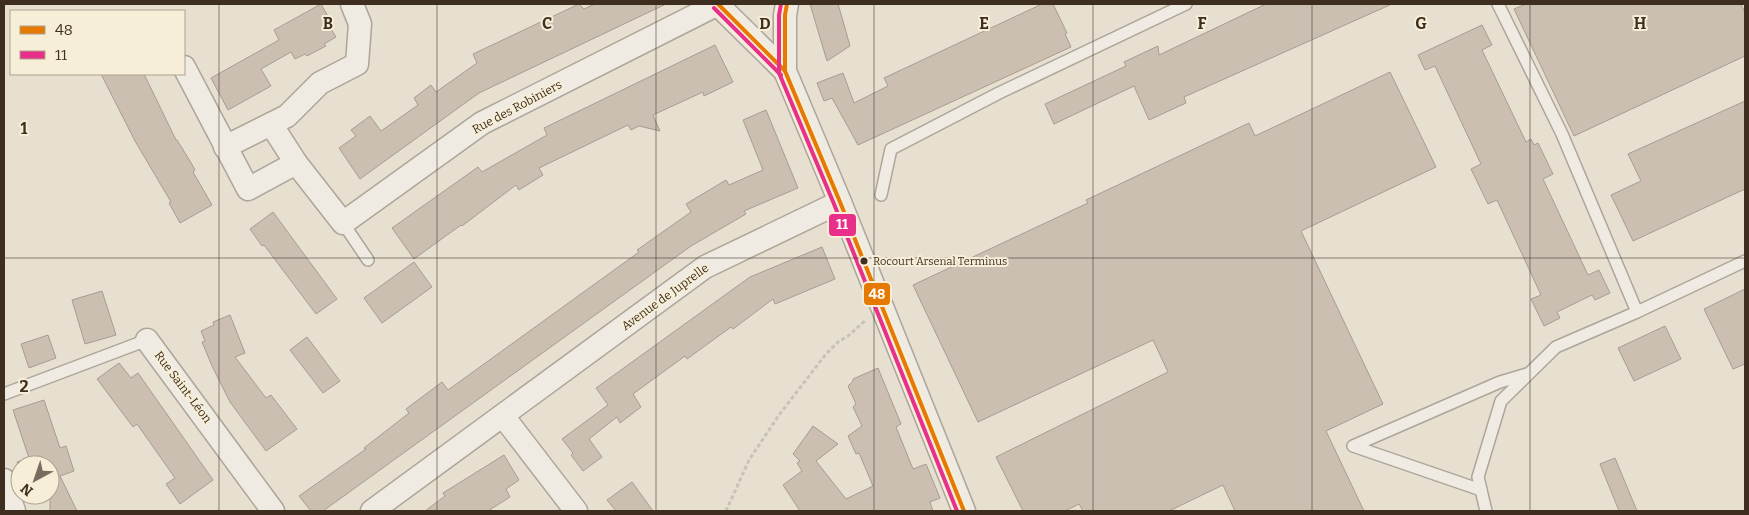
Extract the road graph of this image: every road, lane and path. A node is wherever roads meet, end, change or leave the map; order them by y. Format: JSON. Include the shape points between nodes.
{"nodes":[{"id":1,"x":352,"y":4,"type":"edge"},
{"id":2,"x":717,"y":4,"type":"edge"},
{"id":3,"x":787,"y":4,"type":"edge"},
{"id":4,"x":1186,"y":4,"type":"edge"},
{"id":5,"x":1498,"y":4,"type":"edge"},
{"id":6,"x":185,"y":69,"type":"edge"},
{"id":7,"x":785,"y":71,"type":"junction"},
{"id":8,"x":270,"y":124,"type":"junction"},
{"id":9,"x":225,"y":147,"type":"junction"},
{"id":10,"x":296,"y":164,"type":"junction"},
{"id":11,"x":881,"y":195,"type":"dead end"},
{"id":12,"x":840,"y":202,"type":"junction"},
{"id":13,"x":343,"y":223,"type":"junction"},
{"id":14,"x":368,"y":260,"type":"dead end"},
{"id":15,"x":1745,"y":260,"type":"edge"},
{"id":16,"x":883,"y":308,"type":"junction"},
{"id":17,"x":1637,"y":312,"type":"junction"},
{"id":18,"x":147,"y":340,"type":"joint"},
{"id":19,"x":1530,"y":372,"type":"junction"},
{"id":20,"x":4,"y":394,"type":"edge"},
{"id":21,"x":503,"y":416,"type":"junction"},
{"id":22,"x":4,"y":480,"type":"edge"},
{"id":23,"x":1481,"y":490,"type":"junction"},
{"id":24,"x":14,"y":511,"type":"edge"},
{"id":25,"x":273,"y":511,"type":"edge"},
{"id":26,"x":372,"y":511,"type":"edge"},
{"id":27,"x":576,"y":511,"type":"edge"},
{"id":28,"x":726,"y":511,"type":"edge"},
{"id":29,"x":964,"y":511,"type":"edge"},
{"id":30,"x":1486,"y":511,"type":"edge"}],
"edges":[{"from":1,"to":8,"type":"street","via":[[360,24],[357,64],[320,83],[287,116]]},
{"from":2,"to":7,"type":"street"},
{"from":2,"to":13,"type":"street","name":"Rue des Robiniers","via":[[482,124]]},
{"from":3,"to":7,"type":"street","via":[[784,15]]},
{"from":4,"to":11,"type":"lane","via":[[999,93],[891,149]]},
{"from":5,"to":17,"type":"lane","via":[[1562,134]]},
{"from":6,"to":9,"type":"street"},
{"from":7,"to":12,"type":"street"},
{"from":8,"to":9,"type":"street"},
{"from":8,"to":10,"type":"street"},
{"from":9,"to":10,"type":"street","via":[[248,189]]},
{"from":10,"to":13,"type":"street"},
{"from":12,"to":16,"type":"street"},
{"from":12,"to":21,"type":"street","name":"Avenue de Juprelle","via":[[705,267]]},
{"from":13,"to":14,"type":"lane"},
{"from":15,"to":17,"type":"lane"},
{"from":16,"to":28,"type":"path","via":[[826,354],[749,460]]},
{"from":16,"to":29,"type":"street"},
{"from":17,"to":19,"type":"lane","via":[[1556,347]]},
{"from":18,"to":20,"type":"lane","name":"Rue Saint-Léon"},
{"from":18,"to":25,"type":"street","name":"Rue Saint-Léon"},
{"from":19,"to":23,"type":"lane","via":[[1501,401],[1478,477]]},
{"from":19,"to":23,"type":"lane","via":[[1353,446]]},
{"from":21,"to":26,"type":"street","name":"Avenue de Juprelle"},
{"from":21,"to":27,"type":"street"},
{"from":22,"to":24,"type":"street"},
{"from":23,"to":30,"type":"lane"}]}
